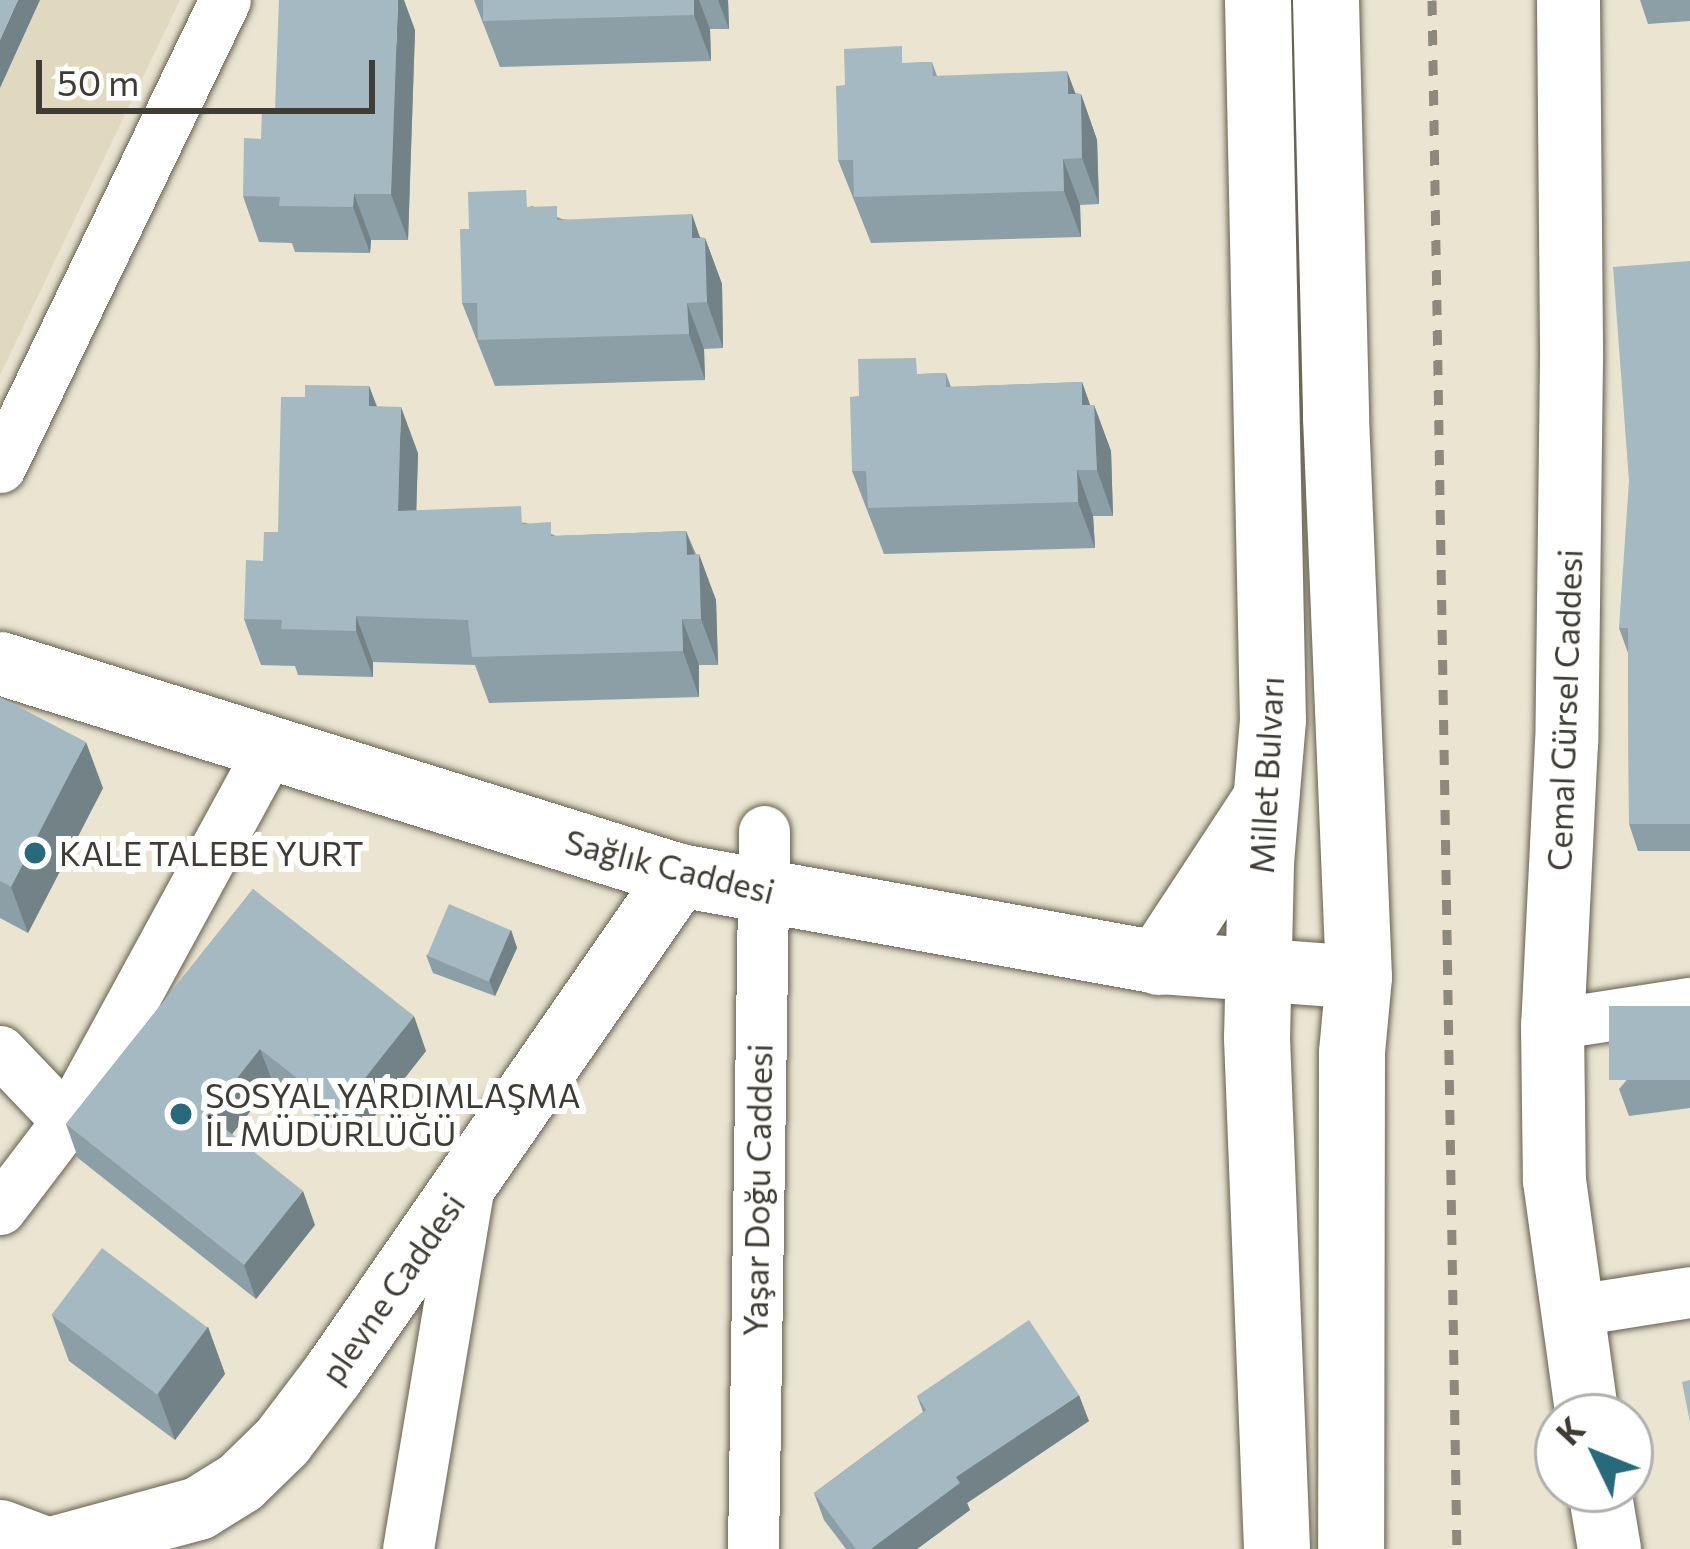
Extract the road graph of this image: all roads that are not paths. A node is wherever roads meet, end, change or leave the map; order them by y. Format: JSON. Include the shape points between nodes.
{"nodes":[{"id":1,"x":225,"y":0,"type":"edge"},
{"id":2,"x":1258,"y":0,"type":"edge"},
{"id":3,"x":1326,"y":0,"type":"edge"},
{"id":4,"x":1568,"y":0,"type":"edge"},
{"id":5,"x":0,"y":466,"type":"edge"},
{"id":6,"x":0,"y":663,"type":"edge"},
{"id":7,"x":270,"y":748,"type":"junction"},
{"id":8,"x":1270,"y":791,"type":"junction"},
{"id":9,"x":763,"y":861,"type":"junction"},
{"id":10,"x":679,"y":875,"type":"junction"},
{"id":11,"x":1159,"y":962,"type":"junction"},
{"id":12,"x":1256,"y":970,"type":"junction"},
{"id":13,"x":1359,"y":977,"type":"junction"},
{"id":14,"x":1690,"y":1003,"type":"edge"},
{"id":15,"x":1552,"y":1024,"type":"junction"},
{"id":16,"x":0,"y":1051,"type":"edge"},
{"id":17,"x":67,"y":1121,"type":"junction"},
{"id":18,"x":470,"y":1177,"type":"junction"},
{"id":19,"x":0,"y":1209,"type":"edge"},
{"id":20,"x":1690,"y":1292,"type":"edge"},
{"id":21,"x":1569,"y":1311,"type":"junction"},
{"id":22,"x":1583,"y":1393,"type":"edge"},
{"id":23,"x":1603,"y":1513,"type":"edge"},
{"id":24,"x":0,"y":1531,"type":"edge"},
{"id":25,"x":48,"y":1549,"type":"edge"},
{"id":26,"x":409,"y":1549,"type":"edge"},
{"id":27,"x":753,"y":1549,"type":"edge"},
{"id":28,"x":1277,"y":1549,"type":"edge"},
{"id":29,"x":1352,"y":1549,"type":"edge"},
{"id":30,"x":1609,"y":1549,"type":"edge"}],
"edges":[{"from":1,"to":5,"type":"street"},
{"from":2,"to":8,"type":"main road","name":"Millet Bulvarı"},
{"from":3,"to":13,"type":"main road"},
{"from":4,"to":15,"type":"street","name":"Cemal Gürsel Caddesi","via":[[1566,742]]},
{"from":6,"to":7,"type":"street","name":"Sağlık Caddesi"},
{"from":7,"to":10,"type":"street","name":"Sağlık Caddesi"},
{"from":7,"to":17,"type":"street"},
{"from":8,"to":11,"type":"main road"},
{"from":8,"to":12,"type":"main road","name":"Millet Bulvarı"},
{"from":9,"to":10,"type":"street","name":"Sağlık Caddesi"},
{"from":9,"to":11,"type":"street","name":"Sağlık Caddesi"},
{"from":9,"to":27,"type":"street","name":"Yaşar Doğu Caddesi"},
{"from":10,"to":18,"type":"street","name":"plevne Caddesi"},
{"from":11,"to":12,"type":"street","name":"Sağlık Caddesi"},
{"from":12,"to":13,"type":"street","name":"Sağlık Caddesi"},
{"from":12,"to":28,"type":"main road","name":"Millet Bulvarı"},
{"from":13,"to":29,"type":"main road","via":[[1352,1053]]},
{"from":14,"to":15,"type":"street"},
{"from":15,"to":21,"type":"street","name":"Cemal Gürsel Caddesi","via":[[1554,1180]]},
{"from":16,"to":17,"type":"street"},
{"from":17,"to":19,"type":"street"},
{"from":18,"to":25,"type":"street","name":"plevne Caddesi","via":[[295,1425],[240,1482],[198,1508]]},
{"from":18,"to":26,"type":"street"},
{"from":20,"to":21,"type":"street"},
{"from":21,"to":22,"type":"street","name":"Cemal Gürsel Caddesi"},
{"from":23,"to":30,"type":"street"},
{"from":24,"to":25,"type":"street","name":"plevne Caddesi"}]}
